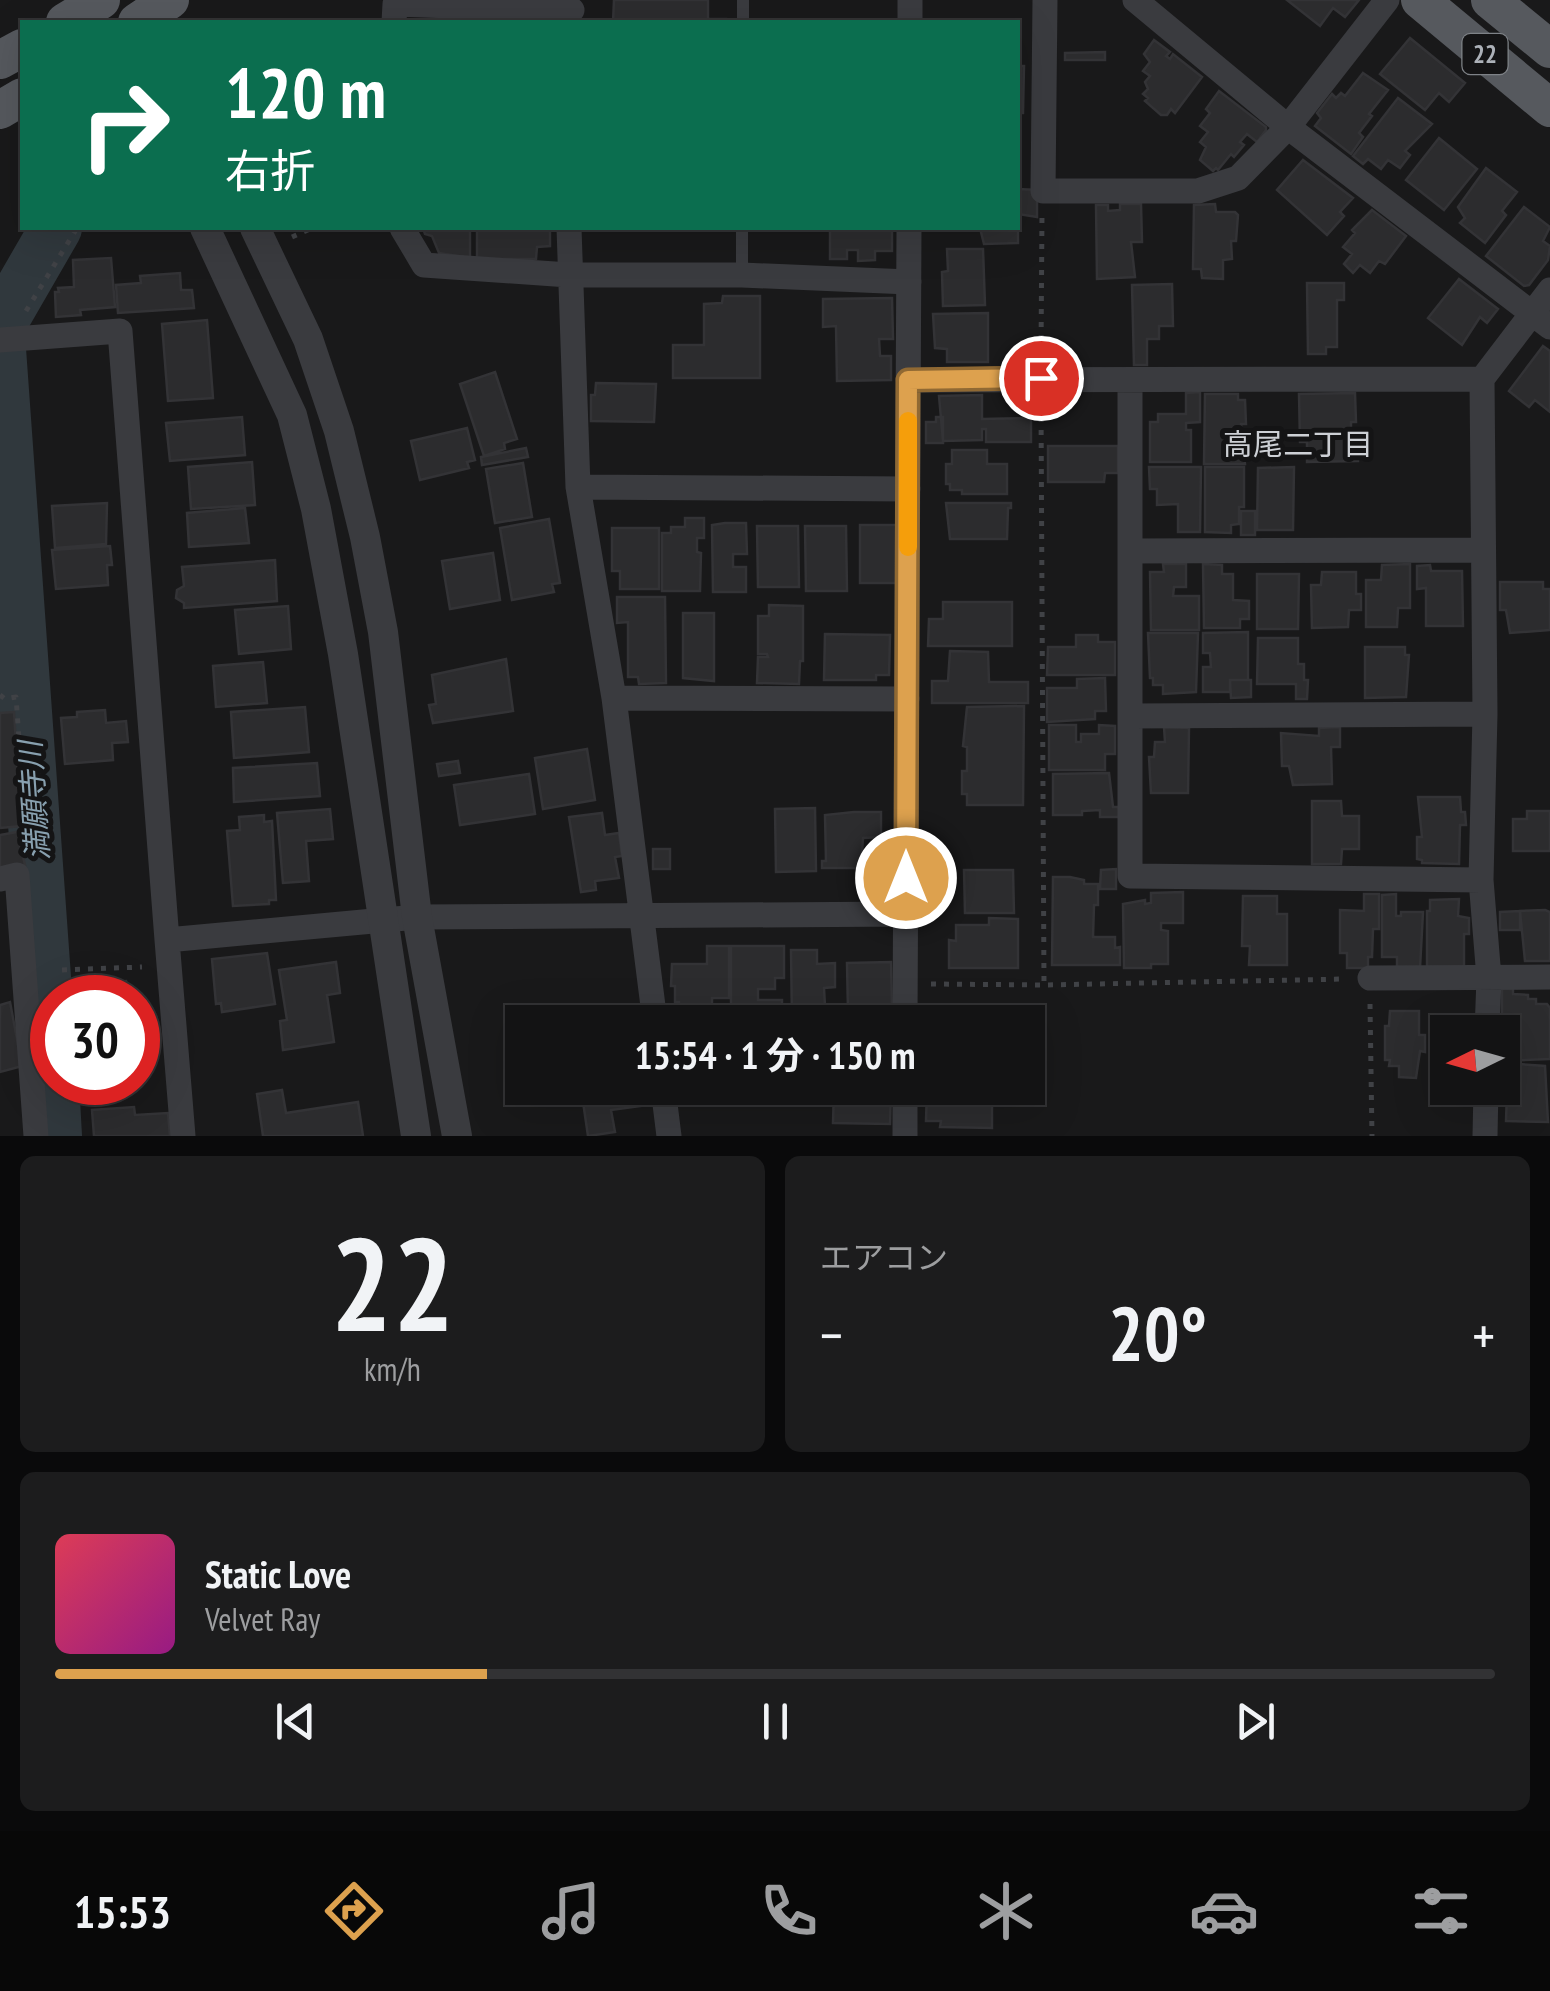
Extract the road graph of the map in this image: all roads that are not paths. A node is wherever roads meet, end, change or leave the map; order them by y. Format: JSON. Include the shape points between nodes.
{"nodes":[{"id":1,"x":1045,"y":0,"type":"edge"},
{"id":2,"x":1135,"y":0,"type":"edge"},
{"id":3,"x":1387,"y":0,"type":"edge"},
{"id":4,"x":1420,"y":0,"type":"edge"},
{"id":5,"x":1490,"y":0,"type":"edge"},
{"id":6,"x":572,"y":11,"type":"edge"},
{"id":7,"x":394,"y":20,"type":"edge"},
{"id":8,"x":1550,"y":49,"type":"edge"},
{"id":9,"x":1550,"y":108,"type":"edge"},
{"id":10,"x":1288,"y":127,"type":"junction"},
{"id":11,"x":206,"y":230,"type":"edge"},
{"id":12,"x":256,"y":230,"type":"edge"},
{"id":13,"x":403,"y":230,"type":"edge"},
{"id":14,"x":570,"y":230,"type":"edge"},
{"id":15,"x":742,"y":230,"type":"edge"},
{"id":16,"x":909,"y":230,"type":"edge"},
{"id":17,"x":569,"y":275,"type":"junction"},
{"id":18,"x":742,"y":275,"type":"junction"},
{"id":19,"x":909,"y":282,"type":"junction"},
{"id":20,"x":1550,"y":290,"type":"edge"},
{"id":21,"x":1541,"y":320,"type":"edge"},
{"id":22,"x":4,"y":340,"type":"edge"},
{"id":23,"x":908,"y":380,"type":"junction"},
{"id":24,"x":1130,"y":380,"type":"junction"},
{"id":25,"x":1482,"y":380,"type":"junction"},
{"id":26,"x":578,"y":487,"type":"junction"},
{"id":27,"x":908,"y":489,"type":"junction"},
{"id":28,"x":1483,"y":550,"type":"junction"},
{"id":29,"x":1132,"y":551,"type":"junction"},
{"id":30,"x":614,"y":698,"type":"junction"},
{"id":31,"x":907,"y":698,"type":"junction"},
{"id":32,"x":1485,"y":714,"type":"junction"},
{"id":33,"x":1132,"y":716,"type":"junction"},
{"id":34,"x":8,"y":877,"type":"edge"},
{"id":35,"x":1481,"y":880,"type":"junction"},
{"id":36,"x":906,"y":914,"type":"junction"},
{"id":37,"x":642,"y":916,"type":"junction"},
{"id":38,"x":416,"y":918,"type":"junction"},
{"id":39,"x":382,"y":922,"type":"junction"},
{"id":40,"x":169,"y":953,"type":"junction"},
{"id":41,"x":12,"y":976,"type":"edge"},
{"id":42,"x":1550,"y":976,"type":"edge"},
{"id":43,"x":1370,"y":978,"type":"road end"},
{"id":44,"x":1488,"y":978,"type":"junction"},
{"id":45,"x":653,"y":1005,"type":"edge"},
{"id":46,"x":905,"y":1005,"type":"edge"},
{"id":47,"x":1487,"y":1015,"type":"edge"},
{"id":48,"x":665,"y":1105,"type":"edge"},
{"id":49,"x":905,"y":1105,"type":"edge"},
{"id":50,"x":1486,"y":1105,"type":"edge"},
{"id":51,"x":36,"y":1136,"type":"edge"},
{"id":52,"x":184,"y":1136,"type":"edge"},
{"id":53,"x":416,"y":1136,"type":"edge"},
{"id":54,"x":456,"y":1136,"type":"edge"},
{"id":55,"x":668,"y":1136,"type":"edge"},
{"id":56,"x":905,"y":1136,"type":"edge"},
{"id":57,"x":1485,"y":1136,"type":"edge"}],
"edges":[{"from":1,"to":10,"type":"street","via":[[1042,191],[1198,191],[1238,178]]},
{"from":2,"to":10,"type":"street"},
{"from":3,"to":10,"type":"street"},
{"from":4,"to":9,"type":"main road","number":"22"},
{"from":5,"to":8,"type":"main road","number":"22"},
{"from":6,"to":7,"type":"street","via":[[395,4]]},
{"from":10,"to":21,"type":"street"},
{"from":11,"to":39,"type":"street","via":[[292,416],[312,490]]},
{"from":12,"to":38,"type":"street","via":[[308,340],[365,537]]},
{"from":13,"to":17,"type":"street","via":[[424,266]]},
{"from":14,"to":17,"type":"street"},
{"from":15,"to":18,"type":"lane"},
{"from":16,"to":19,"type":"street"},
{"from":17,"to":18,"type":"street"},
{"from":17,"to":26,"type":"street"},
{"from":18,"to":19,"type":"street"},
{"from":19,"to":23,"type":"street"},
{"from":20,"to":21,"type":"street"},
{"from":21,"to":25,"type":"street"},
{"from":22,"to":40,"type":"street","via":[[120,331]]},
{"from":23,"to":24,"type":"street"},
{"from":23,"to":27,"type":"street"},
{"from":24,"to":25,"type":"street"},
{"from":24,"to":29,"type":"street"},
{"from":25,"to":28,"type":"street"},
{"from":26,"to":27,"type":"street"},
{"from":26,"to":30,"type":"street"},
{"from":27,"to":31,"type":"street"},
{"from":28,"to":29,"type":"street"},
{"from":28,"to":32,"type":"street"},
{"from":29,"to":33,"type":"street"},
{"from":30,"to":31,"type":"street"},
{"from":30,"to":37,"type":"street"},
{"from":31,"to":36,"type":"street"},
{"from":32,"to":33,"type":"street"},
{"from":32,"to":35,"type":"street"},
{"from":33,"to":35,"type":"street","via":[[1130,876]]},
{"from":34,"to":41,"type":"street"},
{"from":35,"to":44,"type":"street"},
{"from":36,"to":37,"type":"street"},
{"from":36,"to":46,"type":"street"},
{"from":37,"to":38,"type":"street"},
{"from":37,"to":45,"type":"street"},
{"from":38,"to":39,"type":"street"},
{"from":38,"to":54,"type":"street"},
{"from":39,"to":40,"type":"street"},
{"from":39,"to":53,"type":"street"},
{"from":40,"to":52,"type":"street"},
{"from":41,"to":51,"type":"street"},
{"from":42,"to":44,"type":"street"},
{"from":43,"to":44,"type":"street"},
{"from":44,"to":47,"type":"street"},
{"from":48,"to":55,"type":"street"},
{"from":49,"to":56,"type":"street"},
{"from":50,"to":57,"type":"street"}]}
